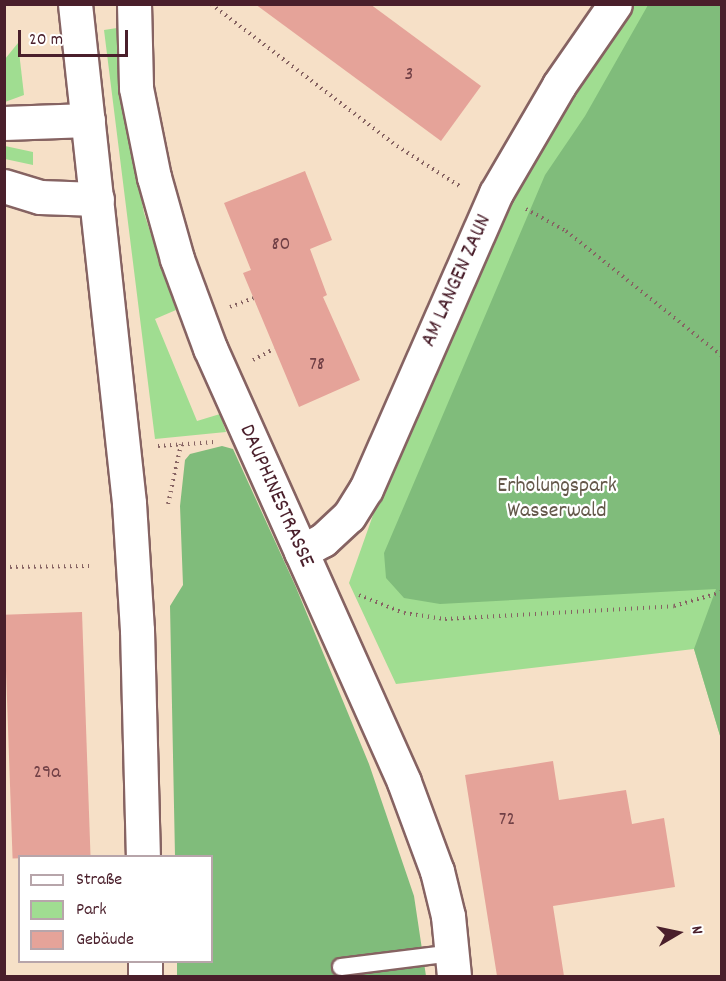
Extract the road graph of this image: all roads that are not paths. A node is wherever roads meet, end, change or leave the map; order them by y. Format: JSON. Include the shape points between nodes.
{"nodes":[{"id":1,"x":75,"y":4,"type":"edge"},
{"id":2,"x":134,"y":4,"type":"edge"},
{"id":3,"x":615,"y":4,"type":"edge"},
{"id":4,"x":88,"y":120,"type":"junction"},
{"id":5,"x":4,"y":123,"type":"edge"},
{"id":6,"x":4,"y":186,"type":"edge"},
{"id":7,"x":97,"y":199,"type":"junction"},
{"id":8,"x":301,"y":552,"type":"junction"},
{"id":9,"x":143,"y":855,"type":"edge"},
{"id":10,"x":454,"y":965,"type":"edge"},
{"id":11,"x":341,"y":967,"type":"dead end"}],
"edges":[{"from":1,"to":4,"type":"street"},
{"from":2,"to":8,"type":"street","name":"DAUPHINESTRASSE","via":[[136,88],[154,177],[177,259],[210,348]]},
{"from":3,"to":8,"type":"street","name":"AM LANGEN ZAUN","via":[[480,191],[366,489],[349,516],[323,540]]},
{"from":4,"to":5,"type":"street"},
{"from":4,"to":7,"type":"street"},
{"from":6,"to":7,"type":"street","via":[[40,197]]},
{"from":7,"to":9,"type":"street","via":[[129,503]]},
{"from":8,"to":10,"type":"street","name":"DAUPHINESTRASSE","via":[[404,782],[437,871]]},
{"from":10,"to":11,"type":"lane"}]}
